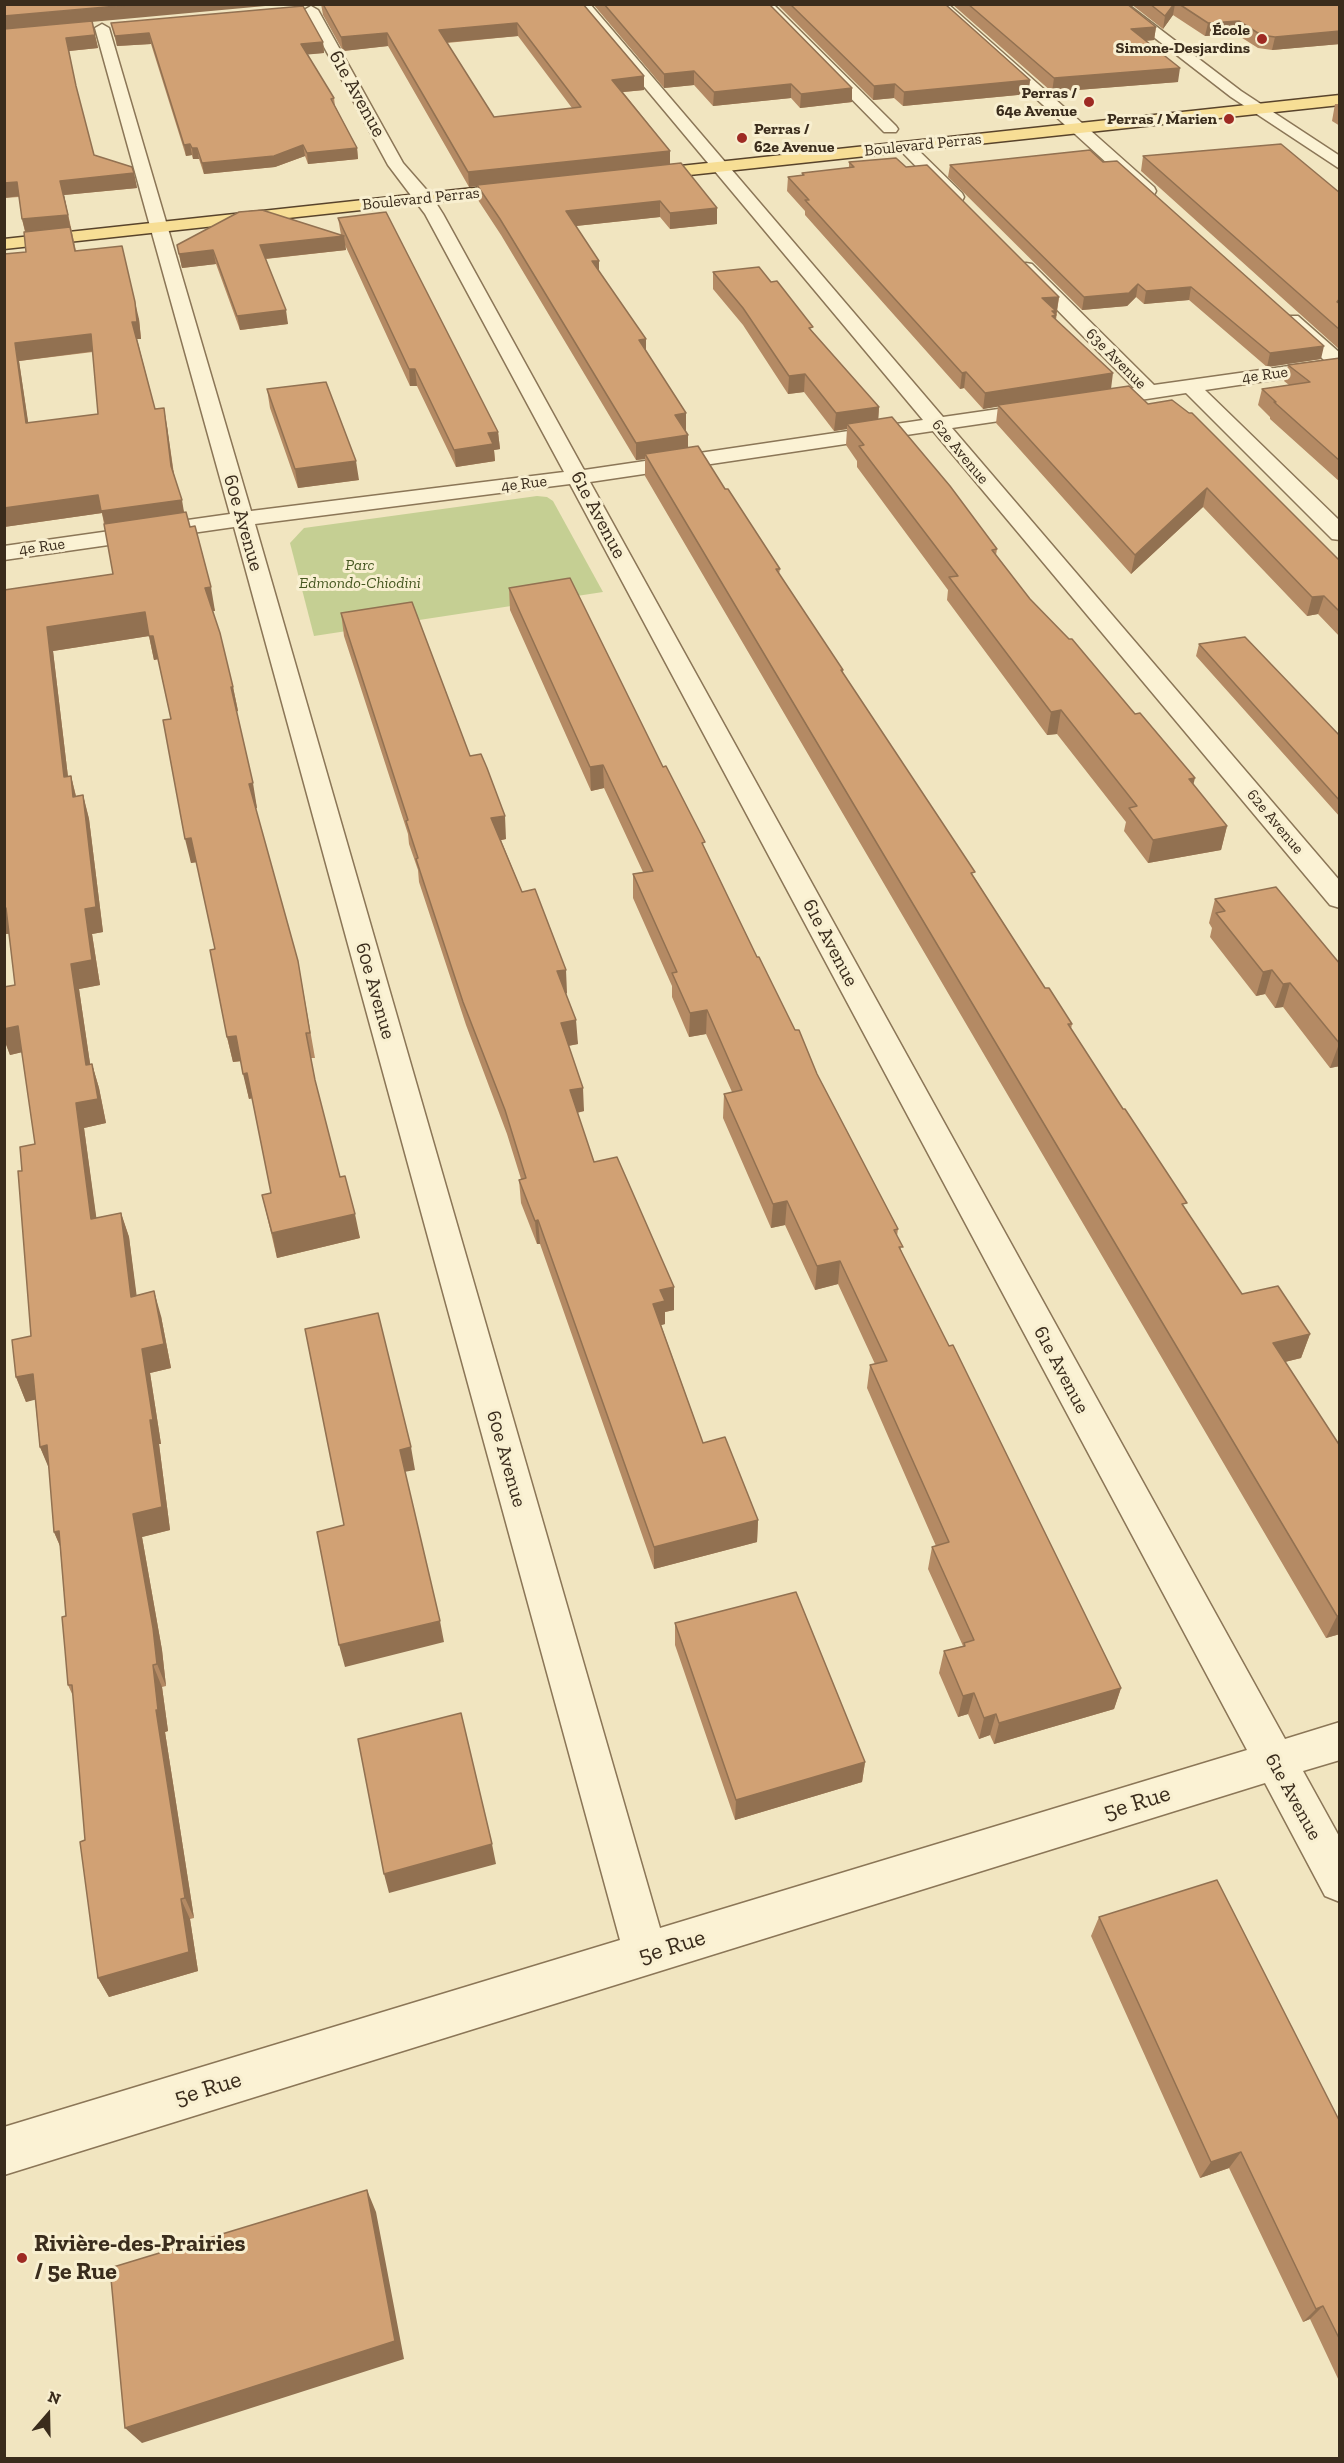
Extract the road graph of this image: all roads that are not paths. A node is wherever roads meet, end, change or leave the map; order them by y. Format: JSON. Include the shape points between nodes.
{"nodes":[{"id":1,"x":582,"y":4,"type":"edge"},
{"id":2,"x":765,"y":4,"type":"edge"},
{"id":3,"x":939,"y":4,"type":"edge"},
{"id":4,"x":1118,"y":4,"type":"edge"},
{"id":5,"x":314,"y":10,"type":"dead end"},
{"id":6,"x":102,"y":28,"type":"dead end"},
{"id":7,"x":1262,"y":91,"type":"dead end"},
{"id":8,"x":1236,"y":94,"type":"junction"},
{"id":9,"x":1218,"y":96,"type":"dead end"},
{"id":10,"x":1340,"y":100,"type":"edge"},
{"id":11,"x":1258,"y":109,"type":"junction"},
{"id":12,"x":1083,"y":110,"type":"dead end"},
{"id":13,"x":1061,"y":112,"type":"junction"},
{"id":14,"x":1038,"y":114,"type":"dead end"},
{"id":15,"x":1080,"y":128,"type":"junction"},
{"id":16,"x":896,"y":129,"type":"joint"},
{"id":17,"x":868,"y":132,"type":"dead end"},
{"id":18,"x":727,"y":147,"type":"dead end"},
{"id":19,"x":906,"y":147,"type":"junction"},
{"id":20,"x":704,"y":149,"type":"junction"},
{"id":21,"x":683,"y":152,"type":"dead end"},
{"id":22,"x":1340,"y":164,"type":"edge"},
{"id":23,"x":719,"y":167,"type":"junction"},
{"id":24,"x":630,"y":176,"type":"edge"},
{"id":25,"x":413,"y":185,"type":"junction"},
{"id":26,"x":539,"y":186,"type":"edge"},
{"id":27,"x":1162,"y":204,"type":"edge"},
{"id":28,"x":968,"y":209,"type":"edge"},
{"id":29,"x":156,"y":212,"type":"junction"},
{"id":30,"x":4,"y":244,"type":"edge"},
{"id":31,"x":1017,"y":259,"type":"edge"},
{"id":32,"x":1277,"y":308,"type":"edge"},
{"id":33,"x":1340,"y":364,"type":"edge"},
{"id":34,"x":1190,"y":386,"type":"junction"},
{"id":35,"x":1149,"y":392,"type":"junction"},
{"id":36,"x":1078,"y":403,"type":"edge"},
{"id":37,"x":1054,"y":406,"type":"edge"},
{"id":38,"x":937,"y":424,"type":"junction"},
{"id":39,"x":578,"y":477,"type":"junction"},
{"id":40,"x":242,"y":519,"type":"junction"},
{"id":41,"x":1340,"y":534,"type":"edge"},
{"id":42,"x":4,"y":553,"type":"edge"},
{"id":43,"x":1340,"y":899,"type":"edge"},
{"id":44,"x":1340,"y":1741,"type":"edge"},
{"id":45,"x":1273,"y":1761,"type":"junction"},
{"id":46,"x":1340,"y":1881,"type":"edge"},
{"id":47,"x":646,"y":1955,"type":"junction"},
{"id":48,"x":4,"y":2151,"type":"edge"}],
"edges":[{"from":1,"to":20,"type":"street","name":"62e Avenue"},
{"from":2,"to":16,"type":"street"},
{"from":3,"to":13,"type":"street"},
{"from":4,"to":8,"type":"street"},
{"from":5,"to":25,"type":"street","name":"61e Avenue","via":[[396,165]]},
{"from":6,"to":29,"type":"street","name":"60e Avenue"},
{"from":7,"to":8,"type":"main road"},
{"from":8,"to":9,"type":"main road"},
{"from":8,"to":11,"type":"street"},
{"from":10,"to":11,"type":"main road","name":"Boulevard Perras"},
{"from":11,"to":15,"type":"main road","name":"Boulevard Perras"},
{"from":11,"to":22,"type":"street"},
{"from":12,"to":13,"type":"main road"},
{"from":13,"to":14,"type":"main road"},
{"from":13,"to":15,"type":"street"},
{"from":15,"to":19,"type":"main road","name":"Boulevard Perras"},
{"from":15,"to":27,"type":"street"},
{"from":16,"to":17,"type":"main road","name":"Boulevard Perras"},
{"from":18,"to":20,"type":"main road"},
{"from":19,"to":23,"type":"main road","name":"Boulevard Perras"},
{"from":19,"to":28,"type":"street"},
{"from":20,"to":21,"type":"main road"},
{"from":20,"to":23,"type":"street","name":"62e Avenue"},
{"from":23,"to":24,"type":"main road","name":"Boulevard Perras"},
{"from":23,"to":38,"type":"street","name":"62e Avenue"},
{"from":25,"to":26,"type":"main road","name":"Boulevard Perras"},
{"from":25,"to":29,"type":"main road","name":"Boulevard Perras"},
{"from":25,"to":39,"type":"street","name":"61e Avenue"},
{"from":29,"to":30,"type":"main road","name":"Boulevard Perras"},
{"from":29,"to":40,"type":"street","name":"60e Avenue"},
{"from":31,"to":35,"type":"street","name":"63e Avenue"},
{"from":32,"to":33,"type":"street"},
{"from":33,"to":34,"type":"street","name":"4e Rue"},
{"from":34,"to":35,"type":"street","name":"63e Avenue"},
{"from":34,"to":41,"type":"street"},
{"from":35,"to":36,"type":"street"},
{"from":37,"to":38,"type":"street","name":"4e Rue"},
{"from":38,"to":39,"type":"street","name":"4e Rue"},
{"from":38,"to":43,"type":"street","name":"62e Avenue"},
{"from":39,"to":40,"type":"street","name":"4e Rue"},
{"from":39,"to":45,"type":"street","name":"61e Avenue"},
{"from":40,"to":42,"type":"street","name":"4e Rue"},
{"from":40,"to":47,"type":"street","name":"60e Avenue"},
{"from":44,"to":45,"type":"street","name":"5e Rue"},
{"from":45,"to":46,"type":"street","name":"61e Avenue"},
{"from":45,"to":47,"type":"street","name":"5e Rue"},
{"from":47,"to":48,"type":"street","name":"5e Rue"}]}
